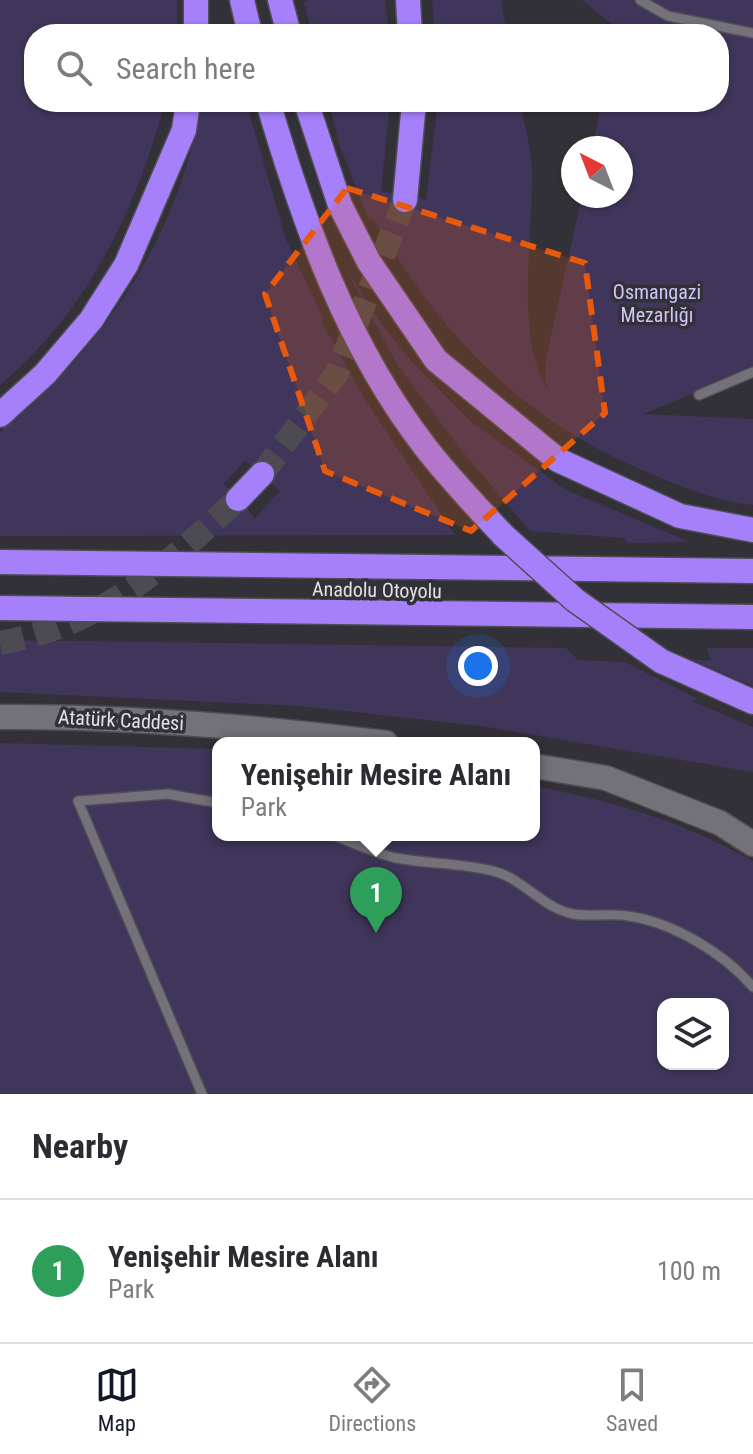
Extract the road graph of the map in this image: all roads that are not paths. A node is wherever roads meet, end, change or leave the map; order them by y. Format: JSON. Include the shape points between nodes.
{"nodes":[{"id":1,"x":196,"y":0,"type":"edge"},
{"id":2,"x":242,"y":0,"type":"edge"},
{"id":3,"x":280,"y":0,"type":"edge"},
{"id":4,"x":408,"y":0,"type":"edge"},
{"id":5,"x":647,"y":2,"type":"edge"},
{"id":6,"x":196,"y":24,"type":"edge"},
{"id":7,"x":248,"y":24,"type":"edge"},
{"id":8,"x":286,"y":24,"type":"edge"},
{"id":9,"x":409,"y":24,"type":"edge"},
{"id":10,"x":708,"y":24,"type":"edge"},
{"id":11,"x":729,"y":28,"type":"edge"},
{"id":12,"x":753,"y":33,"type":"edge"},
{"id":13,"x":187,"y":112,"type":"edge"},
{"id":14,"x":271,"y":112,"type":"edge"},
{"id":15,"x":309,"y":112,"type":"edge"},
{"id":16,"x":413,"y":112,"type":"edge"},
{"id":17,"x":405,"y":200,"type":"tunnel mouth"},
{"id":18,"x":753,"y":372,"type":"edge"},
{"id":19,"x":699,"y":395,"type":"dead end"},
{"id":20,"x":0,"y":415,"type":"edge"},
{"id":21,"x":262,"y":474,"type":"tunnel mouth"},
{"id":22,"x":238,"y":499,"type":"tunnel mouth"},
{"id":23,"x":753,"y":530,"type":"edge"},
{"id":24,"x":0,"y":562,"type":"edge"},
{"id":25,"x":753,"y":571,"type":"edge"},
{"id":26,"x":0,"y":608,"type":"edge"},
{"id":27,"x":753,"y":617,"type":"edge"},
{"id":28,"x":753,"y":702,"type":"edge"},
{"id":29,"x":0,"y":717,"type":"edge"},
{"id":30,"x":338,"y":737,"type":"edge"},
{"id":31,"x":540,"y":767,"type":"edge"},
{"id":32,"x":212,"y":802,"type":"edge"},
{"id":33,"x":350,"y":841,"type":"edge"},
{"id":34,"x":753,"y":844,"type":"edge"},
{"id":35,"x":753,"y":987,"type":"edge"},
{"id":36,"x":202,"y":1094,"type":"edge"}],
"edges":[{"from":1,"to":6,"type":"highway"},
{"from":2,"to":7,"type":"highway"},
{"from":3,"to":8,"type":"highway"},
{"from":4,"to":9,"type":"highway"},
{"from":5,"to":10,"type":"lane","via":[[668,16]]},
{"from":11,"to":12,"type":"lane"},
{"from":13,"to":20,"type":"highway","via":[[184,130],[126,265],[91,320],[45,374]]},
{"from":14,"to":28,"type":"highway","bridge":true,"via":[[300,209],[340,306],[425,447],[503,535],[575,600],[661,661]]},
{"from":15,"to":23,"type":"highway","via":[[340,205],[403,315],[436,360],[558,460],[680,516]]},
{"from":16,"to":17,"type":"highway"},
{"from":18,"to":19,"type":"lane"},
{"from":21,"to":22,"type":"highway"},
{"from":24,"to":25,"type":"highway","name":"Anadolu Otoyolu"},
{"from":26,"to":27,"type":"highway","name":"Anadolu Otoyolu"},
{"from":29,"to":30,"type":"street","name":"Atatürk Caddesi","via":[[75,716]]},
{"from":31,"to":34,"type":"street","via":[[606,778],[720,823]]},
{"from":32,"to":36,"type":"lane","via":[[168,794],[78,801]]},
{"from":33,"to":35,"type":"lane","via":[[394,857],[493,871],[576,915],[593,912],[663,924],[696,942]]}]}
